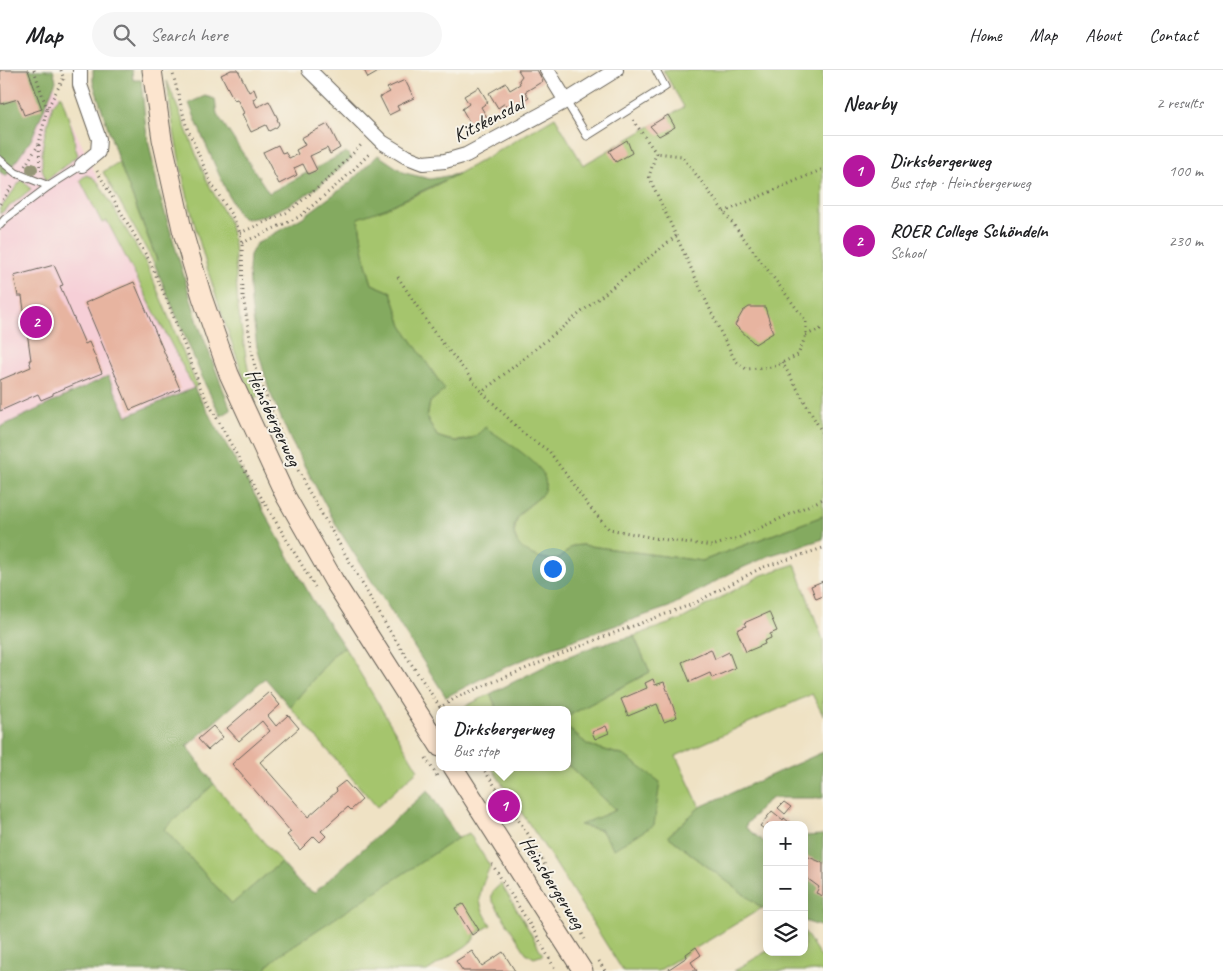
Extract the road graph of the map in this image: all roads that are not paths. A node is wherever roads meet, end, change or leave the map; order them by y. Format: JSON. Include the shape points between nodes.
{"nodes":[{"id":1,"x":80,"y":70,"type":"edge"},
{"id":2,"x":309,"y":70,"type":"edge"},
{"id":3,"x":548,"y":70,"type":"edge"},
{"id":4,"x":616,"y":70,"type":"edge"},
{"id":5,"x":656,"y":70,"type":"edge"},
{"id":6,"x":152,"y":71,"type":"edge"},
{"id":7,"x":566,"y":100,"type":"junction"},
{"id":8,"x":0,"y":160,"type":"edge"},
{"id":9,"x":82,"y":165,"type":"joint"},
{"id":10,"x":49,"y":186,"type":"junction"},
{"id":11,"x":0,"y":225,"type":"edge"},
{"id":12,"x":436,"y":741,"type":"edge"},
{"id":13,"x":456,"y":771,"type":"edge"},
{"id":14,"x":583,"y":971,"type":"edge"}],
"edges":[{"from":1,"to":9,"type":"street","via":[[80,85],[99,139],[98,152]]},
{"from":2,"to":7,"type":"street","name":"Kitskensdal","via":[[377,138],[423,163],[466,155]]},
{"from":3,"to":7,"type":"street"},
{"from":4,"to":7,"type":"street","name":"Kitskensdal"},
{"from":5,"to":7,"type":"lane","via":[[665,87],[587,136]]},
{"from":6,"to":12,"type":"main road","name":"Heinsbergerweg","via":[[162,139],[182,229],[229,374],[285,495],[334,581]]},
{"from":8,"to":10,"type":"lane","via":[[20,174]]},
{"from":9,"to":10,"type":"lane"},
{"from":10,"to":11,"type":"lane"},
{"from":13,"to":14,"type":"main road","name":"Heinsbergerweg"}]}
